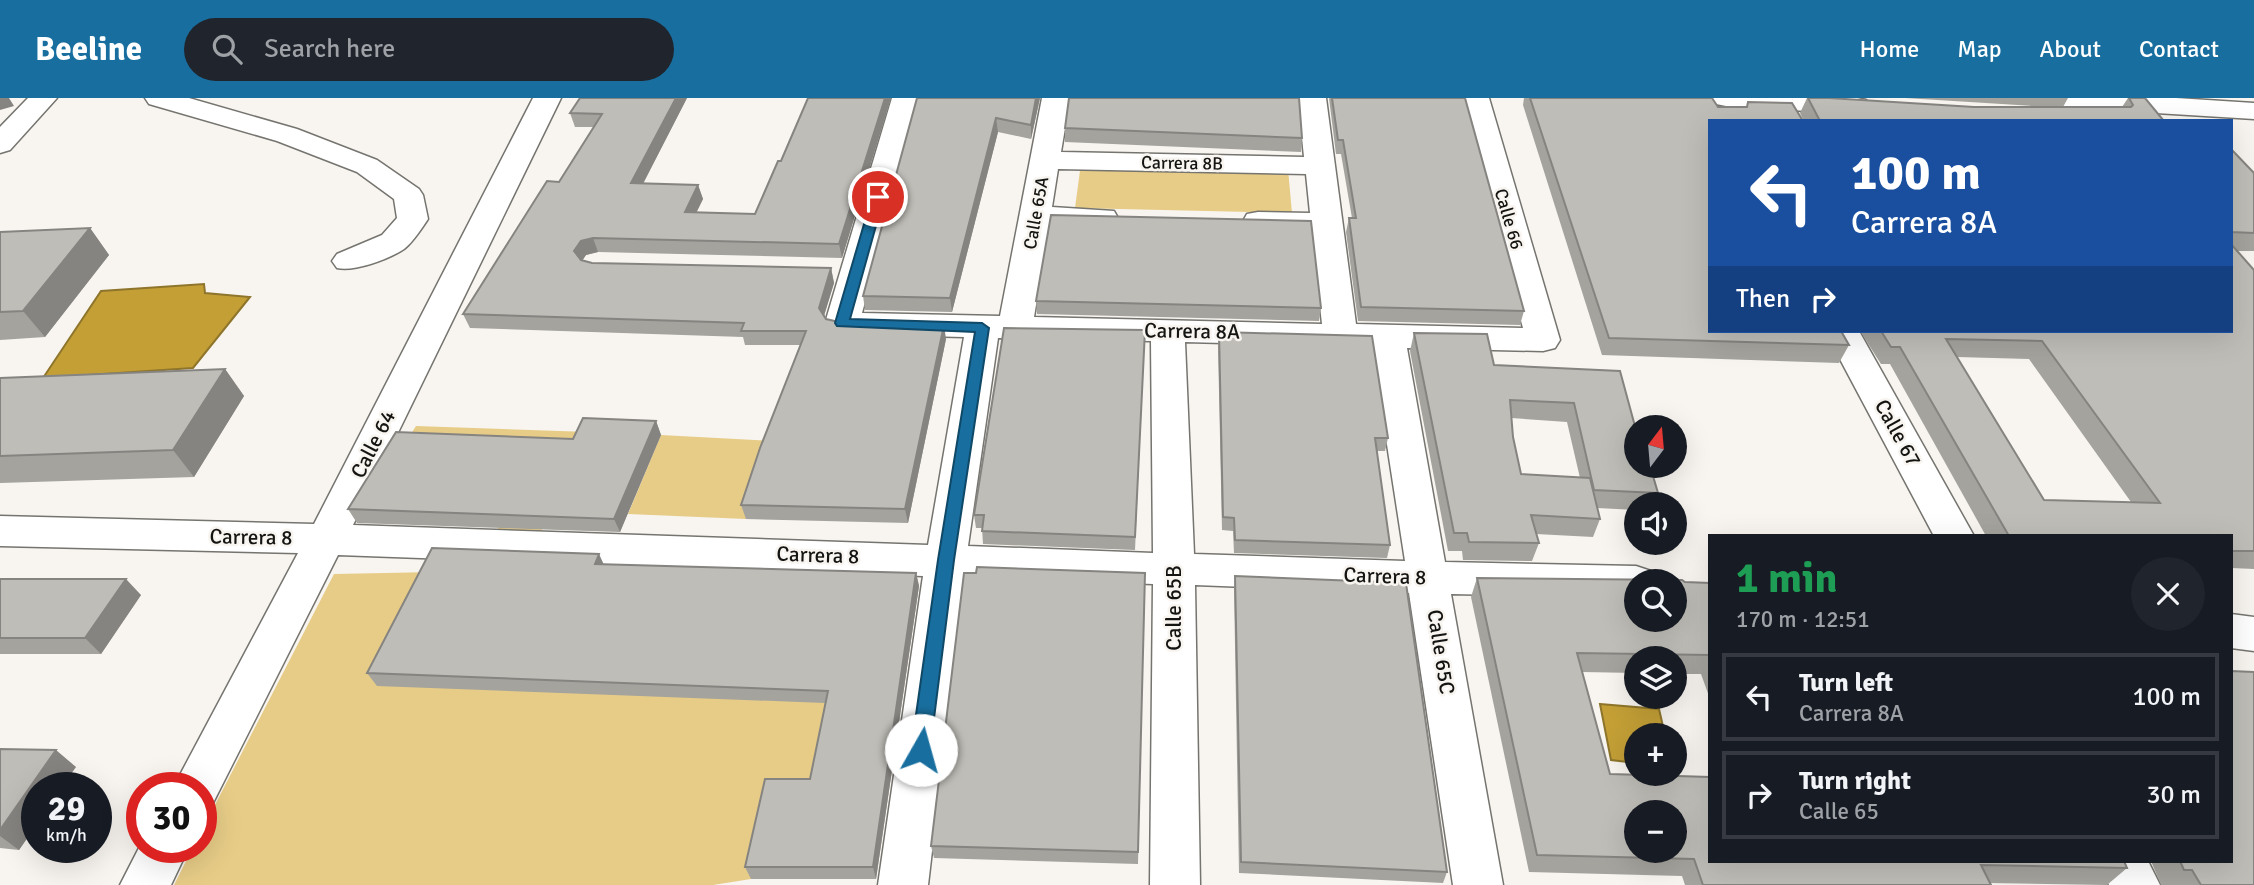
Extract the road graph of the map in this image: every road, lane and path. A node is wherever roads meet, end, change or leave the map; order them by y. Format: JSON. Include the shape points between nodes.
{"nodes":[{"id":1,"x":43,"y":98,"type":"edge"},
{"id":2,"x":159,"y":98,"type":"edge"},
{"id":3,"x":547,"y":98,"type":"edge"},
{"id":4,"x":905,"y":98,"type":"edge"},
{"id":5,"x":1056,"y":98,"type":"edge"},
{"id":6,"x":1312,"y":98,"type":"edge"},
{"id":7,"x":1475,"y":98,"type":"edge"},
{"id":8,"x":1714,"y":98,"type":"edge"},
{"id":9,"x":1726,"y":98,"type":"edge"},
{"id":10,"x":2041,"y":98,"type":"edge"},
{"id":11,"x":2129,"y":101,"type":"edge"},
{"id":12,"x":1879,"y":107,"type":"edge"},
{"id":13,"x":2254,"y":111,"type":"edge"},
{"id":14,"x":2016,"y":115,"type":"edge"},
{"id":15,"x":1725,"y":119,"type":"edge"},
{"id":16,"x":2076,"y":119,"type":"edge"},
{"id":17,"x":2233,"y":128,"type":"edge"},
{"id":18,"x":2254,"y":130,"type":"edge"},
{"id":19,"x":0,"y":144,"type":"edge"},
{"id":20,"x":1045,"y":160,"type":"junction"},
{"id":21,"x":1320,"y":166,"type":"junction"},
{"id":22,"x":1035,"y":216,"type":"junction"},
{"id":23,"x":1132,"y":218,"type":"edge"},
{"id":24,"x":1230,"y":220,"type":"edge"},
{"id":25,"x":1327,"y":222,"type":"junction"},
{"id":26,"x":348,"y":261,"type":"dead end"},
{"id":27,"x":824,"y":270,"type":"edge"},
{"id":28,"x":857,"y":271,"type":"junction"},
{"id":29,"x":999,"y":327,"type":"junction"},
{"id":30,"x":1168,"y":331,"type":"junction"},
{"id":31,"x":1843,"y":333,"type":"edge"},
{"id":32,"x":1340,"y":335,"type":"junction"},
{"id":33,"x":1388,"y":337,"type":"junction"},
{"id":34,"x":1543,"y":340,"type":"joint"},
{"id":35,"x":0,"y":531,"type":"edge"},
{"id":36,"x":1953,"y":534,"type":"edge"},
{"id":37,"x":326,"y":539,"type":"junction"},
{"id":38,"x":946,"y":560,"type":"junction"},
{"id":39,"x":1174,"y":569,"type":"junction"},
{"id":40,"x":1429,"y":578,"type":"junction"},
{"id":41,"x":1624,"y":582,"type":"edge"},
{"id":42,"x":2233,"y":631,"type":"edge"},
{"id":43,"x":2254,"y":634,"type":"edge"},
{"id":44,"x":204,"y":772,"type":"edge"},
{"id":45,"x":157,"y":863,"type":"edge"},
{"id":46,"x":2123,"y":863,"type":"edge"},
{"id":47,"x":145,"y":885,"type":"edge"},
{"id":48,"x":903,"y":885,"type":"edge"},
{"id":49,"x":1175,"y":885,"type":"edge"},
{"id":50,"x":1478,"y":885,"type":"edge"},
{"id":51,"x":2134,"y":885,"type":"edge"}],
"edges":[{"from":1,"to":19,"type":"street"},
{"from":2,"to":26,"type":"street","via":[[286,135],[367,166],[408,195],[413,219],[393,242]]},
{"from":3,"to":37,"type":"street","name":"Calle 64"},
{"from":4,"to":28,"type":"street"},
{"from":5,"to":20,"type":"street","name":"Calle 65A"},
{"from":6,"to":21,"type":"street"},
{"from":7,"to":34,"type":"street","name":"Calle 66"},
{"from":8,"to":15,"type":"street"},
{"from":9,"to":12,"type":"street"},
{"from":10,"to":11,"type":"street"},
{"from":11,"to":13,"type":"street"},
{"from":14,"to":16,"type":"street"},
{"from":17,"to":18,"type":"street"},
{"from":20,"to":21,"type":"street","name":"Carrera 8B"},
{"from":20,"to":22,"type":"street","name":"Calle 65A"},
{"from":21,"to":25,"type":"street"},
{"from":22,"to":23,"type":"street"},
{"from":22,"to":29,"type":"street","name":"Calle 65A"},
{"from":24,"to":25,"type":"street"},
{"from":25,"to":32,"type":"street"},
{"from":27,"to":28,"type":"street"},
{"from":28,"to":29,"type":"street","name":"Carrera 8A","via":[[842,323]]},
{"from":29,"to":30,"type":"street","name":"Carrera 8A"},
{"from":29,"to":38,"type":"street","name":"Calle 65A"},
{"from":30,"to":32,"type":"street","name":"Carrera 8A"},
{"from":30,"to":39,"type":"street","name":"Calle 65B"},
{"from":31,"to":36,"type":"street","name":"Calle 67"},
{"from":32,"to":33,"type":"street","name":"Carrera 8A"},
{"from":33,"to":34,"type":"street","name":"Carrera 8A"},
{"from":33,"to":40,"type":"street","name":"Calle 65C"},
{"from":35,"to":37,"type":"street","name":"Carrera 8"},
{"from":37,"to":38,"type":"street","name":"Carrera 8"},
{"from":37,"to":44,"type":"street","name":"Calle 64"},
{"from":38,"to":39,"type":"street","name":"Carrera 8"},
{"from":38,"to":48,"type":"street","name":"Calle 65A"},
{"from":39,"to":40,"type":"street","name":"Carrera 8"},
{"from":39,"to":49,"type":"street","name":"Calle 65B"},
{"from":40,"to":41,"type":"street","name":"Carrera 8"},
{"from":40,"to":50,"type":"street","name":"Calle 65C"},
{"from":42,"to":43,"type":"street"},
{"from":45,"to":47,"type":"street"},
{"from":46,"to":51,"type":"street"}]}
